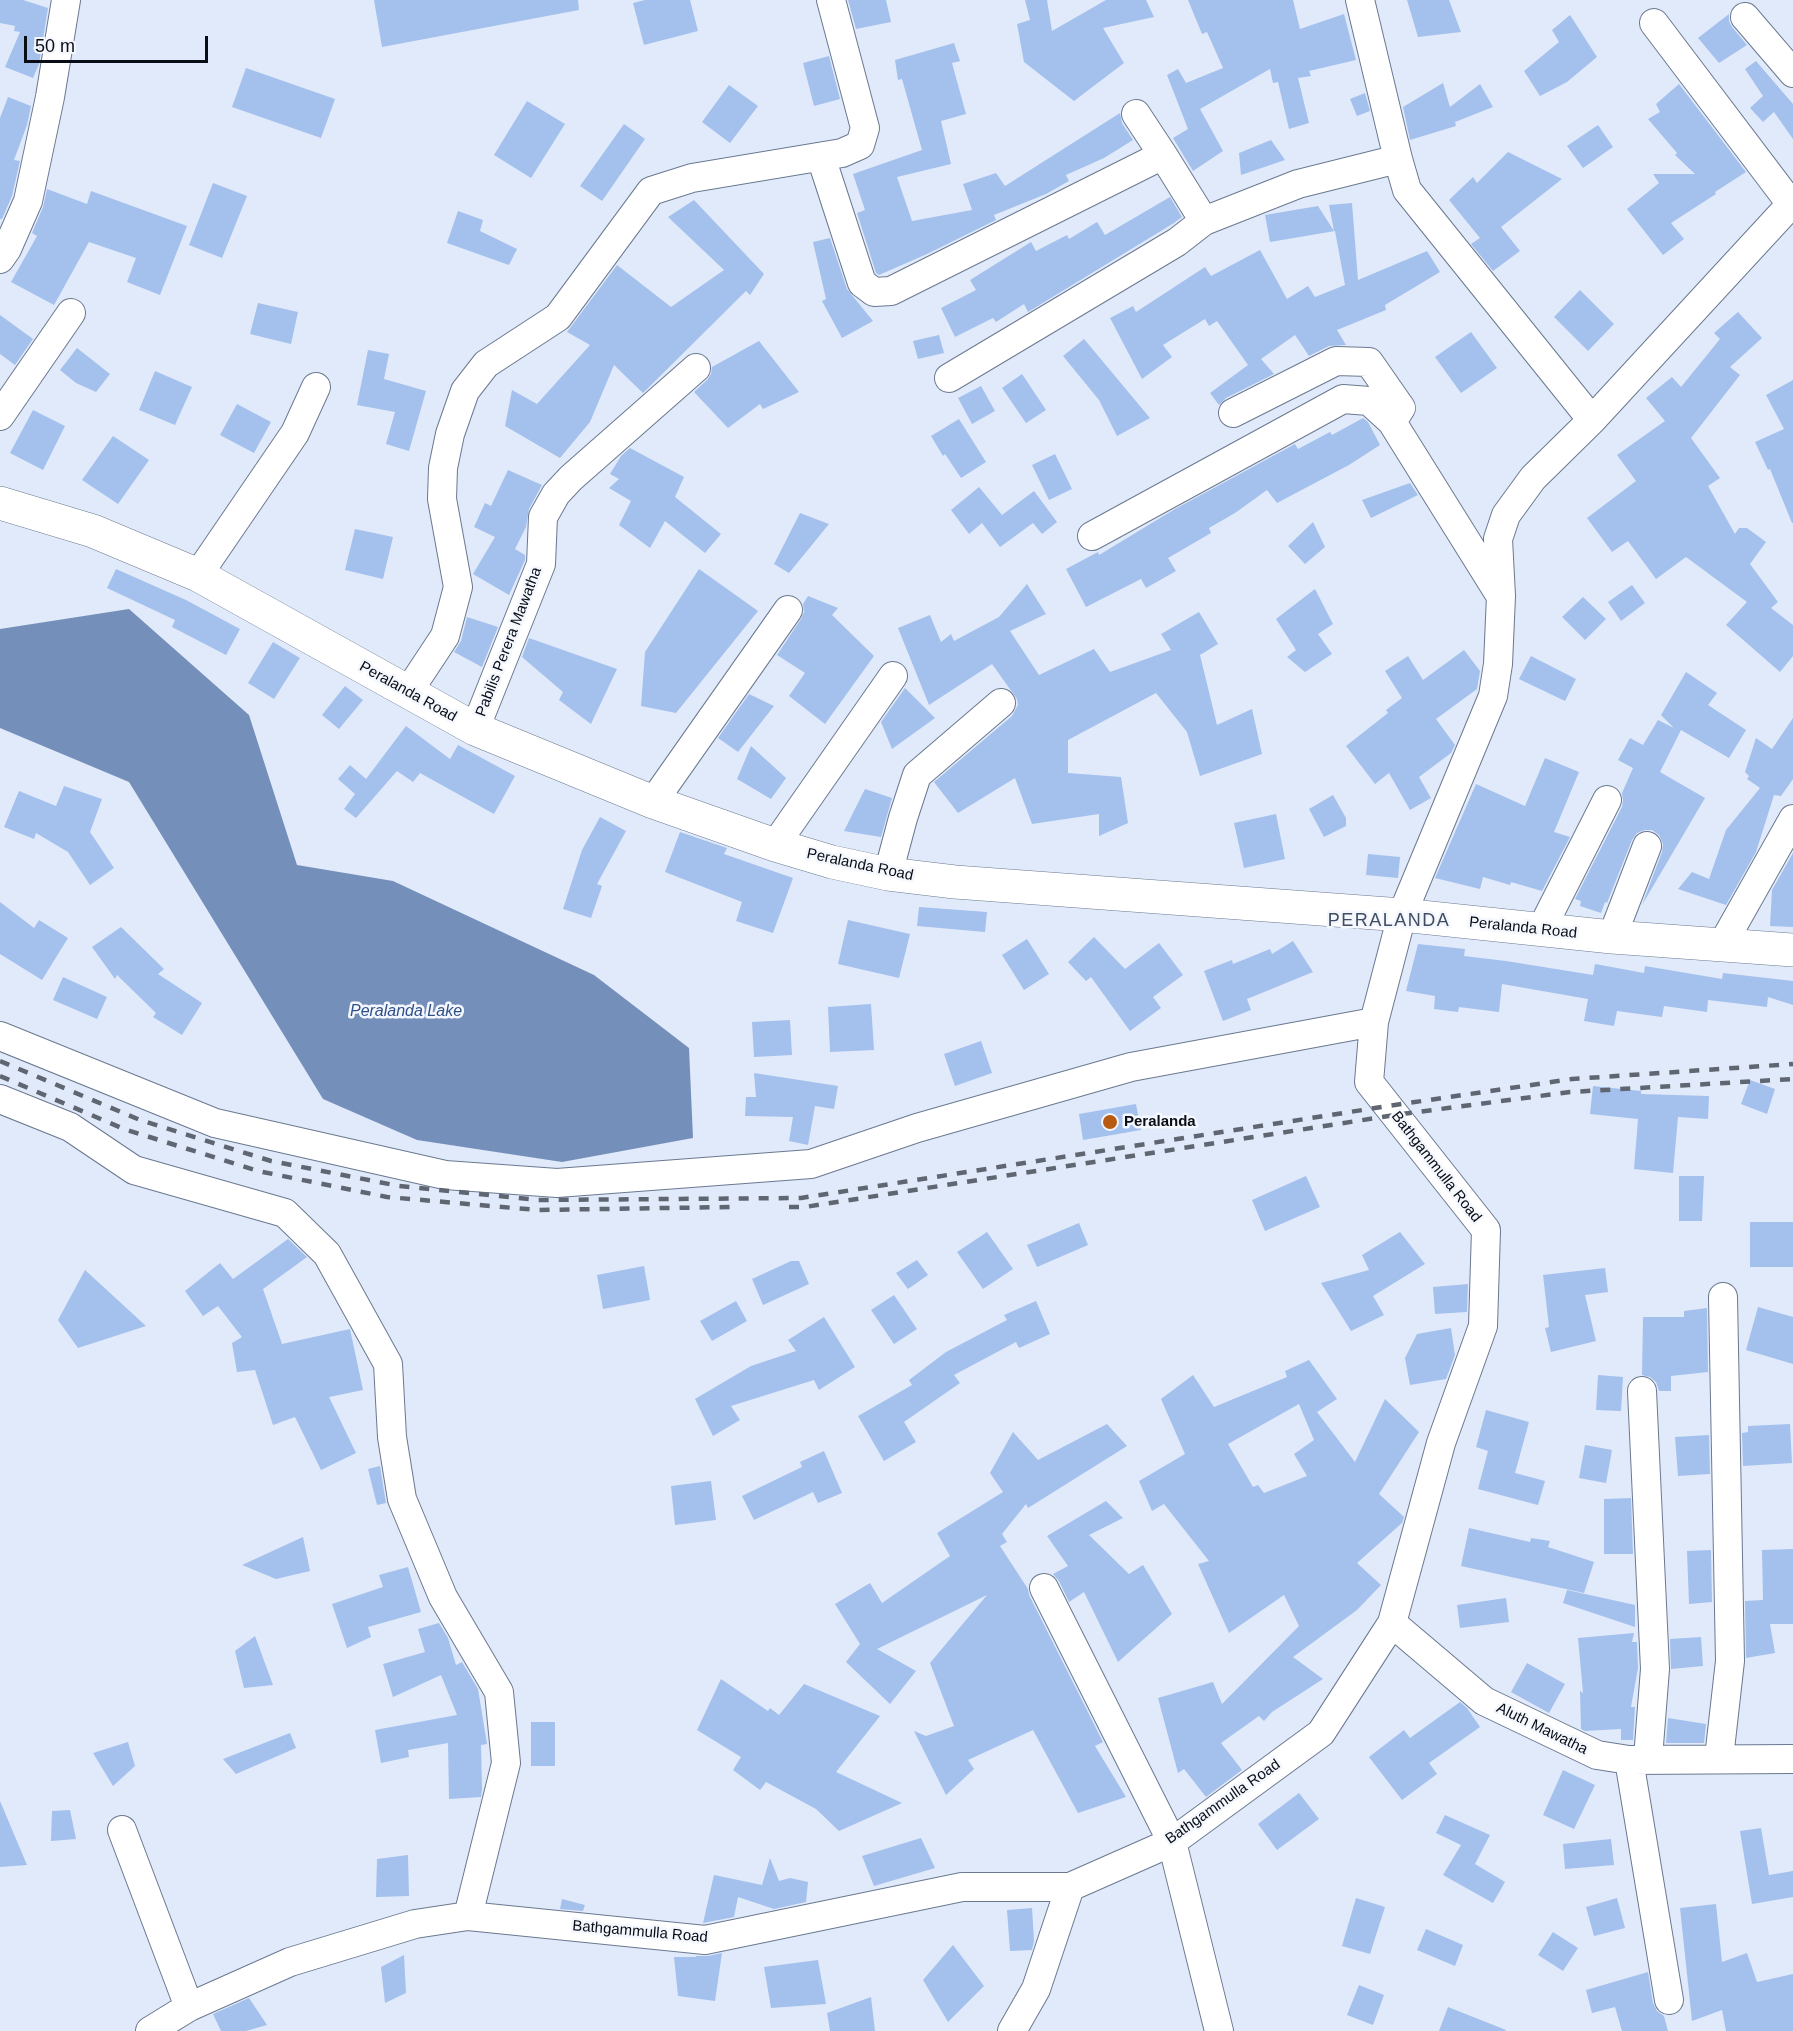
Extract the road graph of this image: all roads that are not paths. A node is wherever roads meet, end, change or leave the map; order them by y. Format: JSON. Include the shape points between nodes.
{"nodes":[{"id":1,"x":66,"y":0,"type":"edge"},
{"id":2,"x":831,"y":0,"type":"edge"},
{"id":3,"x":1360,"y":0,"type":"edge"},
{"id":4,"x":1744,"y":17,"type":"dead end"},
{"id":5,"x":1654,"y":23,"type":"dead end"},
{"id":6,"x":1793,"y":73,"type":"edge"},
{"id":7,"x":1136,"y":114,"type":"dead end"},
{"id":8,"x":1163,"y":155,"type":"junction"},
{"id":9,"x":820,"y":157,"type":"junction"},
{"id":10,"x":1398,"y":159,"type":"junction"},
{"id":11,"x":1792,"y":203,"type":"edge"},
{"id":12,"x":1204,"y":221,"type":"junction"},
{"id":13,"x":0,"y":259,"type":"edge"},
{"id":14,"x":71,"y":314,"type":"dead end"},
{"id":15,"x":696,"y":368,"type":"dead end"},
{"id":16,"x":949,"y":378,"type":"dead end"},
{"id":17,"x":316,"y":387,"type":"dead end"},
{"id":18,"x":1233,"y":413,"type":"dead end"},
{"id":19,"x":0,"y":416,"type":"edge"},
{"id":20,"x":1593,"y":420,"type":"junction"},
{"id":21,"x":1392,"y":422,"type":"junction"},
{"id":22,"x":0,"y":503,"type":"edge"},
{"id":23,"x":1092,"y":536,"type":"dead end"},
{"id":24,"x":198,"y":575,"type":"junction"},
{"id":25,"x":1501,"y":596,"type":"junction"},
{"id":26,"x":788,"y":610,"type":"dead end"},
{"id":27,"x":893,"y":676,"type":"dead end"},
{"id":28,"x":408,"y":692,"type":"junction"},
{"id":29,"x":1001,"y":702,"type":"dead end"},
{"id":30,"x":476,"y":729,"type":"junction"},
{"id":31,"x":1607,"y":800,"type":"dead end"},
{"id":32,"x":653,"y":802,"type":"junction"},
{"id":33,"x":1793,"y":819,"type":"edge"},
{"id":34,"x":776,"y":845,"type":"junction"},
{"id":35,"x":1647,"y":846,"type":"dead end"},
{"id":36,"x":888,"y":874,"type":"junction"},
{"id":37,"x":1402,"y":915,"type":"junction"},
{"id":38,"x":1540,"y":930,"type":"junction"},
{"id":39,"x":1612,"y":937,"type":"junction"},
{"id":40,"x":1722,"y":945,"type":"junction"},
{"id":41,"x":1793,"y":950,"type":"edge"},
{"id":42,"x":1374,"y":1022,"type":"junction"},
{"id":43,"x":0,"y":1036,"type":"edge"},
{"id":44,"x":0,"y":1099,"type":"edge"},
{"id":45,"x":1723,"y":1297,"type":"dead end"},
{"id":46,"x":1642,"y":1391,"type":"dead end"},
{"id":47,"x":1044,"y":1588,"type":"dead end"},
{"id":48,"x":1392,"y":1623,"type":"junction"},
{"id":49,"x":1719,"y":1758,"type":"junction"},
{"id":50,"x":1638,"y":1759,"type":"junction"},
{"id":51,"x":1793,"y":1759,"type":"edge"},
{"id":52,"x":122,"y":1830,"type":"dead end"},
{"id":53,"x":1172,"y":1842,"type":"junction"},
{"id":54,"x":1070,"y":1887,"type":"junction"},
{"id":55,"x":468,"y":1916,"type":"junction"},
{"id":56,"x":1669,"y":2000,"type":"dead end"},
{"id":57,"x":189,"y":2007,"type":"junction"},
{"id":58,"x":150,"y":2031,"type":"edge"},
{"id":59,"x":1012,"y":2031,"type":"edge"},
{"id":60,"x":1219,"y":2031,"type":"edge"}],
"edges":[{"from":1,"to":13,"type":"street","via":[[28,201]]},
{"from":2,"to":9,"type":"street","via":[[865,128],[860,145]]},
{"from":3,"to":10,"type":"street"},
{"from":4,"to":6,"type":"street"},
{"from":5,"to":11,"type":"street"},
{"from":7,"to":8,"type":"street"},
{"from":8,"to":9,"type":"street","via":[[891,291],[874,292],[862,283]]},
{"from":8,"to":12,"type":"street"},
{"from":9,"to":28,"type":"street","via":[[692,178],[651,191],[558,317],[486,364],[465,391],[443,468],[442,499],[458,587],[445,636]]},
{"from":10,"to":12,"type":"street","via":[[1298,184]]},
{"from":10,"to":20,"type":"street","via":[[1407,190]]},
{"from":11,"to":20,"type":"street","name":"Bathgammulla Road"},
{"from":12,"to":16,"type":"street","via":[[1177,242]]},
{"from":14,"to":19,"type":"street"},
{"from":15,"to":30,"type":"street","name":"Pabilis Perera Mawatha","via":[[556,494],[543,517],[541,564]]},
{"from":17,"to":24,"type":"street","via":[[295,433]]},
{"from":18,"to":21,"type":"street","via":[[1336,361],[1369,362],[1401,408]]},
{"from":20,"to":25,"type":"street","name":"Bathgammulla Road","via":[[1533,478],[1506,515],[1498,539]]},
{"from":21,"to":23,"type":"street","via":[[1369,401],[1343,399]]},
{"from":21,"to":25,"type":"street"},
{"from":22,"to":24,"type":"main road","name":"Peralanda Road","via":[[93,531]]},
{"from":24,"to":28,"type":"main road","name":"Peralanda Road"},
{"from":25,"to":37,"type":"street","name":"Bathgammulla Road","via":[[1493,696]]},
{"from":26,"to":32,"type":"street"},
{"from":27,"to":34,"type":"street"},
{"from":28,"to":30,"type":"main road","name":"Peralanda Road"},
{"from":29,"to":36,"type":"street","via":[[917,775]]},
{"from":30,"to":32,"type":"main road","name":"Peralanda Road"},
{"from":31,"to":38,"type":"street"},
{"from":32,"to":34,"type":"main road","name":"Peralanda Road"},
{"from":33,"to":40,"type":"street"},
{"from":34,"to":36,"type":"main road","name":"Peralanda Road"},
{"from":35,"to":39,"type":"street"},
{"from":36,"to":37,"type":"main road","name":"Peralanda Road"},
{"from":37,"to":38,"type":"main road","name":"Peralanda Road"},
{"from":37,"to":42,"type":"street","name":"Bathgammulla Road"},
{"from":38,"to":39,"type":"main road","name":"Peralanda Road"},
{"from":39,"to":40,"type":"main road","name":"Peralanda Road"},
{"from":40,"to":41,"type":"main road","name":"Peralanda Road"},
{"from":42,"to":43,"type":"street","via":[[1131,1067],[917,1128],[811,1164],[557,1183],[446,1175],[214,1124]]},
{"from":42,"to":48,"type":"street","name":"Bathgammulla Road","via":[[1369,1082],[1486,1230],[1483,1326],[1441,1443]]},
{"from":44,"to":55,"type":"street","via":[[70,1127],[135,1170],[285,1213],[327,1254],[388,1364],[392,1437],[402,1499],[443,1597],[499,1692],[506,1763]]},
{"from":45,"to":49,"type":"street","via":[[1730,1661]]},
{"from":46,"to":50,"type":"street","via":[[1655,1669]]},
{"from":47,"to":53,"type":"street"},
{"from":48,"to":50,"type":"street","name":"Aluth Mawatha","via":[[1484,1701],[1597,1755]]},
{"from":48,"to":53,"type":"street","name":"Bathgammulla Road","via":[[1321,1733]]},
{"from":49,"to":50,"type":"street","name":"Aluth Mawatha"},
{"from":49,"to":51,"type":"street","name":"Aluth Mawatha"},
{"from":50,"to":56,"type":"street"},
{"from":52,"to":57,"type":"street"},
{"from":53,"to":54,"type":"street","name":"Bathgammulla Road"},
{"from":53,"to":60,"type":"street"},
{"from":54,"to":55,"type":"street","name":"Bathgammulla Road","via":[[962,1887],[705,1940]]},
{"from":54,"to":59,"type":"street","via":[[1036,1989]]},
{"from":55,"to":57,"type":"street","name":"Bathgammulla Road","via":[[415,1924],[290,1962]]},
{"from":57,"to":58,"type":"street","name":"Bathgammulla Road"}]}
